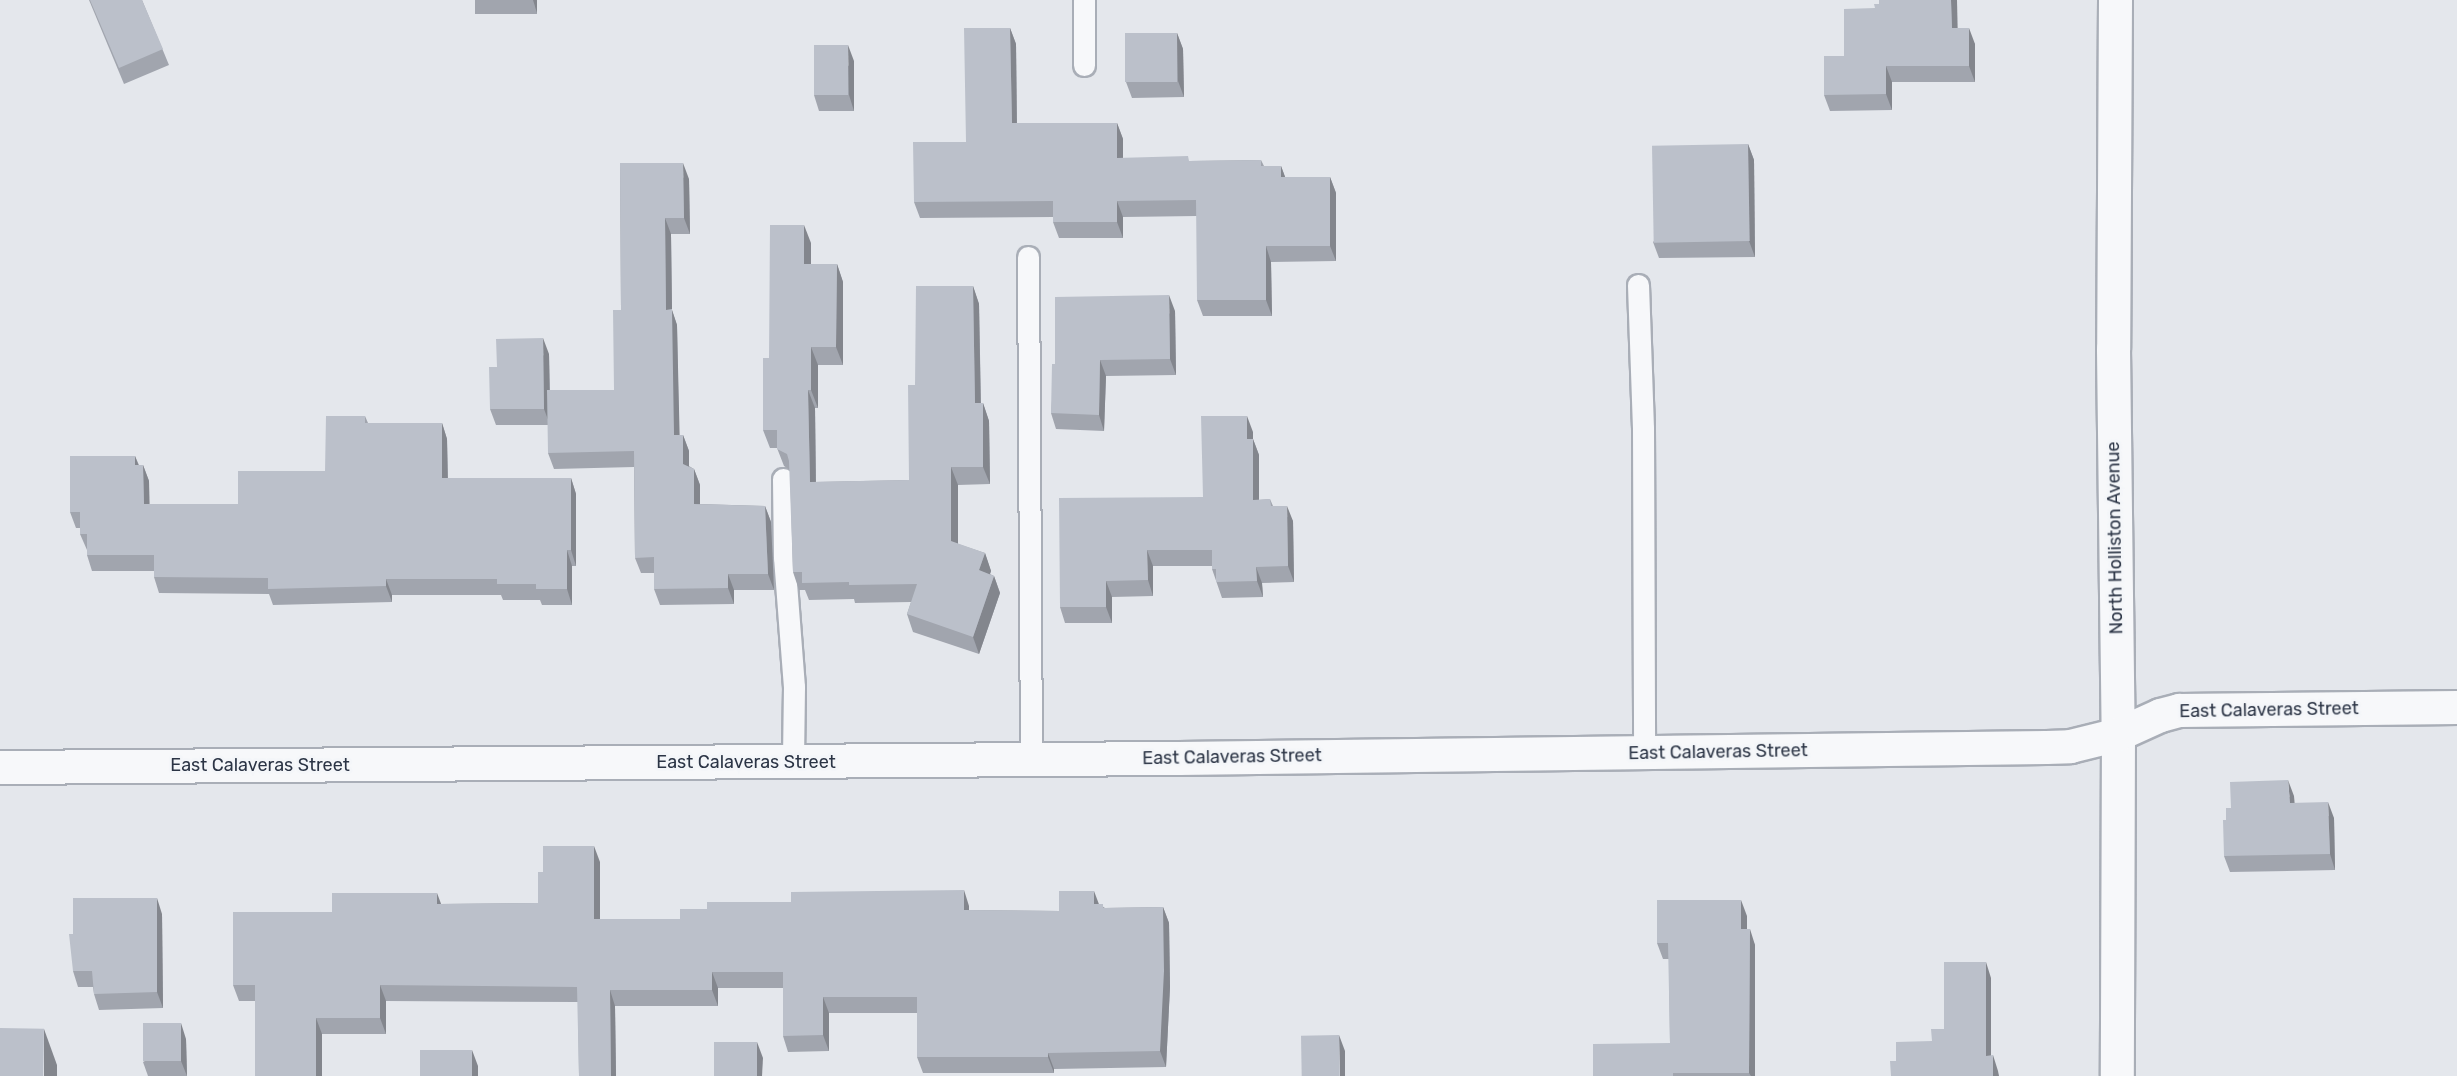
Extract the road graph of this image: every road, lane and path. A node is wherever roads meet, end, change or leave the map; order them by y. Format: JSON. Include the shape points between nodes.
{"nodes":[{"id":1,"x":1084,"y":0,"type":"edge"},
{"id":2,"x":2115,"y":0,"type":"edge"},
{"id":3,"x":1084,"y":65,"type":"dead end"},
{"id":4,"x":1028,"y":257,"type":"dead end"},
{"id":5,"x":1638,"y":285,"type":"dead end"},
{"id":6,"x":783,"y":479,"type":"dead end"},
{"id":7,"x":2457,"y":707,"type":"edge"},
{"id":8,"x":2118,"y":734,"type":"junction"},
{"id":9,"x":1644,"y":753,"type":"junction"},
{"id":10,"x":1031,"y":760,"type":"junction"},
{"id":11,"x":793,"y":761,"type":"junction"},
{"id":12,"x":0,"y":767,"type":"edge"},
{"id":13,"x":2117,"y":1076,"type":"edge"}],
"edges":[{"from":1,"to":3,"type":"lane"},
{"from":2,"to":8,"type":"street","name":"North Holliston Avenue","via":[[2113,349]]},
{"from":4,"to":10,"type":"lane"},
{"from":5,"to":9,"type":"lane","via":[[1643,428]]},
{"from":6,"to":11,"type":"lane","via":[[784,557],[794,687]]},
{"from":7,"to":8,"type":"street","name":"East Calaveras Street","via":[[2179,710]]},
{"from":8,"to":9,"type":"street","name":"East Calaveras Street","via":[[2070,746]]},
{"from":8,"to":13,"type":"street","name":"North Holliston Avenue"},
{"from":9,"to":10,"type":"street","name":"East Calaveras Street"},
{"from":10,"to":11,"type":"street","name":"East Calaveras Street"},
{"from":11,"to":12,"type":"street","name":"East Calaveras Street"}]}
